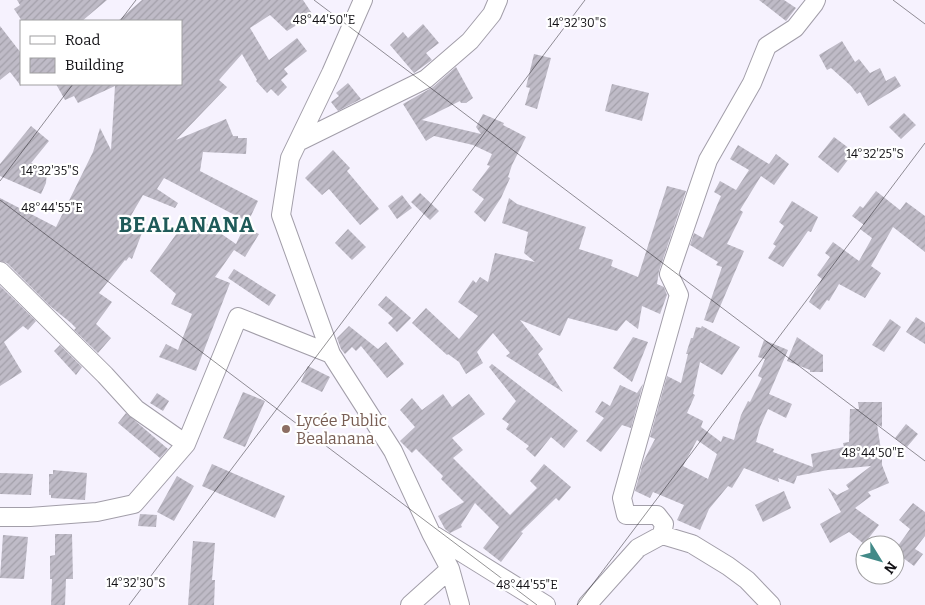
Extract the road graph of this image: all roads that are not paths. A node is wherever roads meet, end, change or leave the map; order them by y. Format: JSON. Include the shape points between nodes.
{"nodes":[{"id":1,"x":363,"y":0,"type":"edge"},
{"id":2,"x":498,"y":0,"type":"edge"},
{"id":3,"x":816,"y":0,"type":"edge"},
{"id":4,"x":298,"y":142,"type":"junction"},
{"id":5,"x":0,"y":271,"type":"edge"},
{"id":6,"x":332,"y":354,"type":"junction"},
{"id":7,"x":186,"y":444,"type":"junction"},
{"id":8,"x":0,"y":517,"type":"edge"},
{"id":9,"x":431,"y":533,"type":"junction"},
{"id":10,"x":662,"y":535,"type":"junction"},
{"id":11,"x":450,"y":568,"type":"junction"},
{"id":12,"x":410,"y":605,"type":"edge"},
{"id":13,"x":460,"y":605,"type":"edge"},
{"id":14,"x":546,"y":605,"type":"edge"},
{"id":15,"x":587,"y":605,"type":"edge"},
{"id":16,"x":771,"y":605,"type":"edge"}],
"edges":[{"from":1,"to":4,"type":"street"},
{"from":2,"to":4,"type":"street","via":[[492,14],[470,41],[426,78]]},
{"from":3,"to":10,"type":"street","via":[[795,28],[767,46],[752,83],[708,160],[669,274],[679,295],[622,498],[626,515],[657,515],[664,524]]},
{"from":4,"to":6,"type":"street","via":[[290,158],[281,215]]},
{"from":5,"to":7,"type":"street","via":[[136,410]]},
{"from":6,"to":7,"type":"street","via":[[238,317]]},
{"from":6,"to":9,"type":"street","via":[[393,451]]},
{"from":7,"to":8,"type":"street","via":[[134,504],[97,512]]},
{"from":9,"to":11,"type":"street"},
{"from":9,"to":14,"type":"street"},
{"from":10,"to":15,"type":"street","via":[[638,548]]},
{"from":10,"to":16,"type":"street","via":[[692,544],[728,566]]},
{"from":11,"to":12,"type":"street"},
{"from":11,"to":13,"type":"street"}]}
